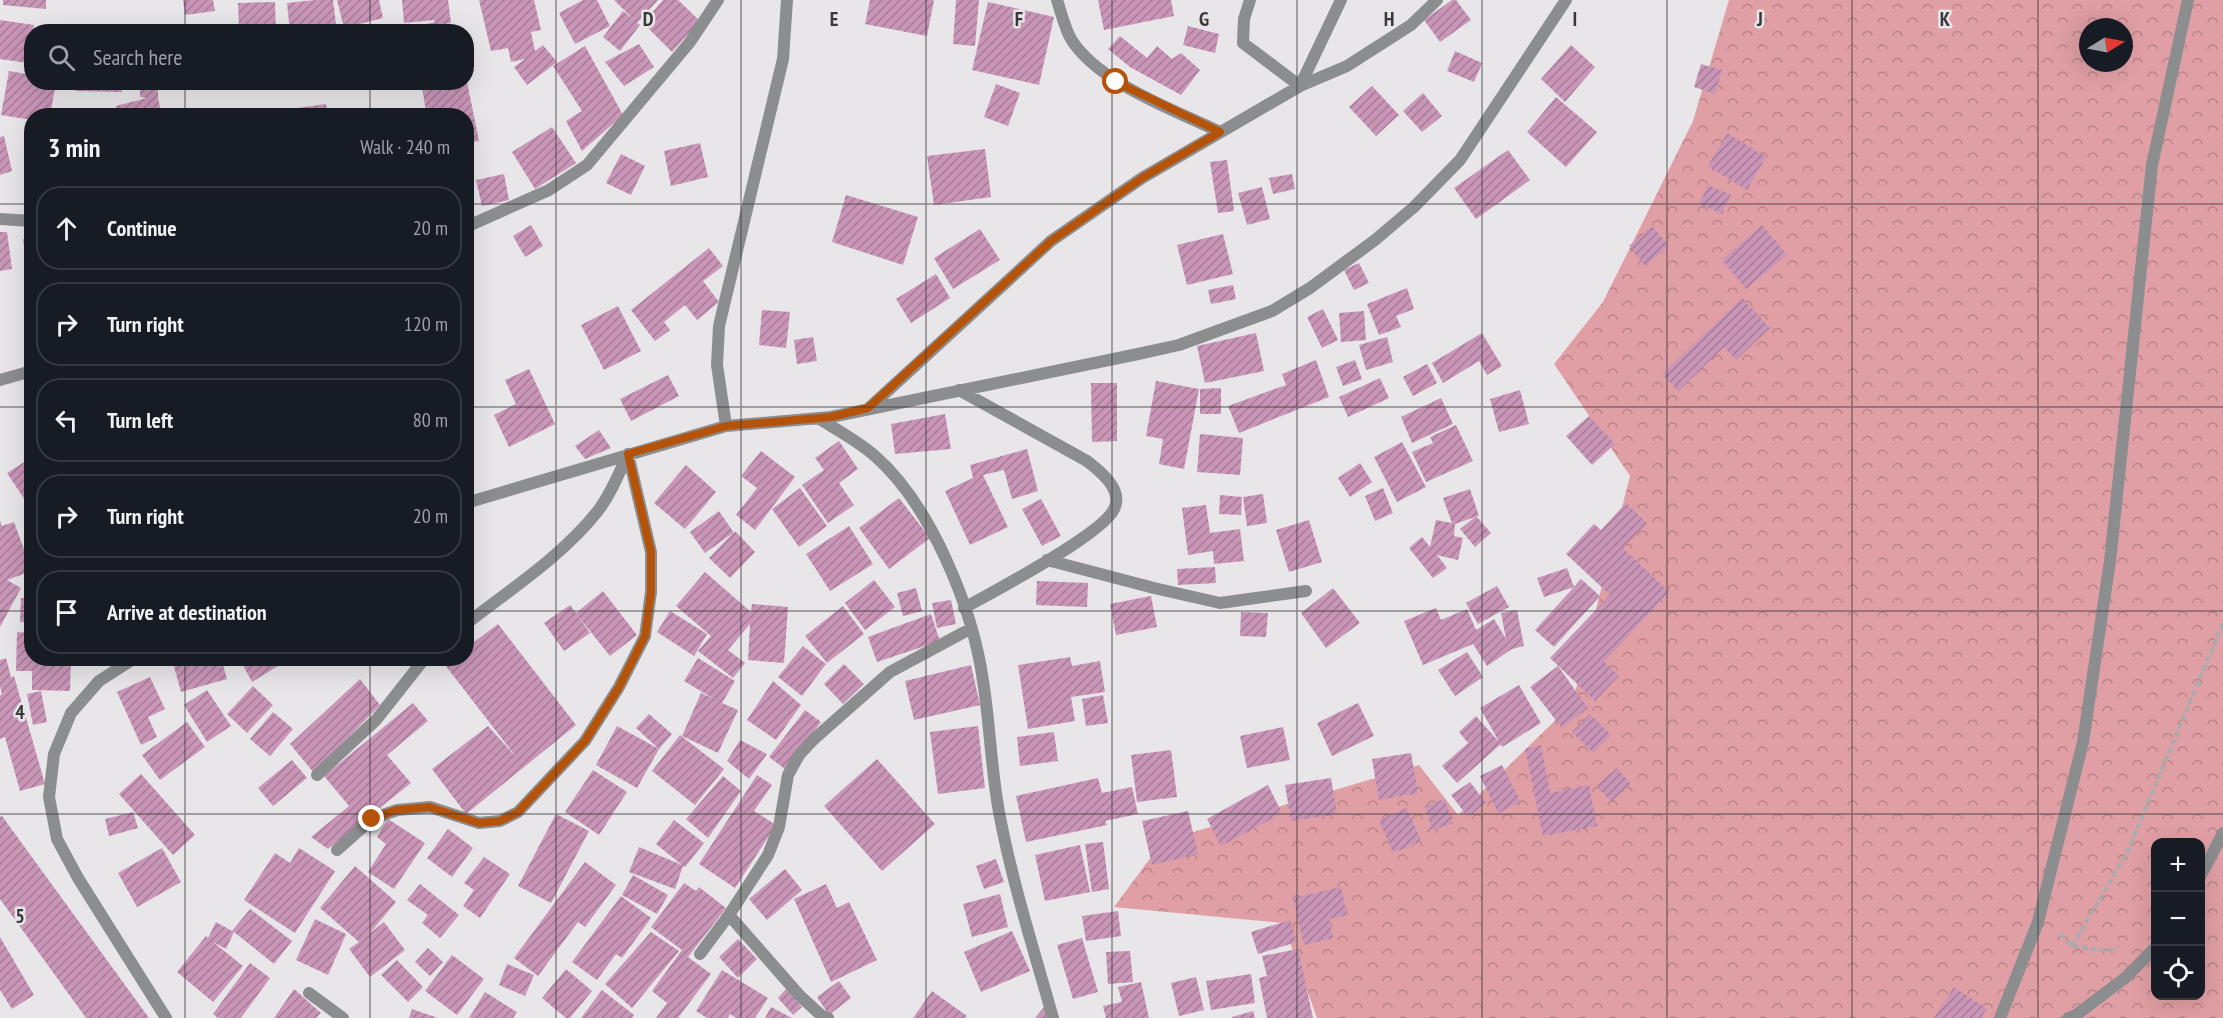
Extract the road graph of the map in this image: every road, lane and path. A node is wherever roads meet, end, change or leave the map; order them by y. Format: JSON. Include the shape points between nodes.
{"nodes":[{"id":1,"x":718,"y":0,"type":"edge"},
{"id":2,"x":787,"y":0,"type":"edge"},
{"id":3,"x":1057,"y":0,"type":"edge"},
{"id":4,"x":1250,"y":0,"type":"edge"},
{"id":5,"x":1341,"y":0,"type":"edge"},
{"id":6,"x":1437,"y":0,"type":"edge"},
{"id":7,"x":1566,"y":0,"type":"edge"},
{"id":8,"x":2188,"y":0,"type":"edge"},
{"id":9,"x":1300,"y":86,"type":"junction"},
{"id":10,"x":1220,"y":132,"type":"junction"},
{"id":11,"x":0,"y":219,"type":"edge"},
{"id":12,"x":24,"y":220,"type":"edge"},
{"id":13,"x":474,"y":223,"type":"edge"},
{"id":14,"x":24,"y":373,"type":"edge"},
{"id":15,"x":0,"y":380,"type":"edge"},
{"id":16,"x":959,"y":390,"type":"junction"},
{"id":17,"x":868,"y":408,"type":"junction"},
{"id":18,"x":818,"y":418,"type":"junction"},
{"id":19,"x":726,"y":426,"type":"junction"},
{"id":20,"x":628,"y":454,"type":"junction"},
{"id":21,"x":474,"y":501,"type":"edge"},
{"id":22,"x":1047,"y":560,"type":"junction"},
{"id":23,"x":1306,"y":591,"type":"dead end"},
{"id":24,"x":964,"y":608,"type":"junction"},
{"id":25,"x":474,"y":618,"type":"edge"},
{"id":26,"x":2223,"y":623,"type":"edge"},
{"id":27,"x":970,"y":628,"type":"junction"},
{"id":28,"x":122,"y":666,"type":"edge"},
{"id":29,"x":419,"y":666,"type":"edge"},
{"id":30,"x":317,"y":775,"type":"dead end"},
{"id":31,"x":2223,"y":833,"type":"edge"},
{"id":32,"x":337,"y":850,"type":"dead end"},
{"id":33,"x":2205,"y":867,"type":"edge"},
{"id":34,"x":729,"y":915,"type":"junction"},
{"id":35,"x":2054,"y":928,"type":"dead end"},
{"id":36,"x":2126,"y":944,"type":"dead end"},
{"id":37,"x":2072,"y":946,"type":"junction"},
{"id":38,"x":2151,"y":952,"type":"edge"},
{"id":39,"x":700,"y":954,"type":"dead end"},
{"id":40,"x":309,"y":993,"type":"dead end"},
{"id":41,"x":166,"y":1018,"type":"edge"},
{"id":42,"x":343,"y":1018,"type":"edge"},
{"id":43,"x":828,"y":1018,"type":"edge"},
{"id":44,"x":1053,"y":1018,"type":"edge"},
{"id":45,"x":2000,"y":1018,"type":"edge"},
{"id":46,"x":2068,"y":1018,"type":"edge"}],
"edges":[{"from":1,"to":13,"type":"street","via":[[690,42],[587,165],[549,190]]},
{"from":2,"to":19,"type":"street","via":[[783,59],[719,326],[717,365]]},
{"from":3,"to":10,"type":"street","via":[[1071,39],[1093,64],[1116,82]]},
{"from":4,"to":9,"type":"street","via":[[1243,42]]},
{"from":5,"to":9,"type":"street"},
{"from":6,"to":9,"type":"street","via":[[1411,25],[1347,66]]},
{"from":7,"to":16,"type":"street","via":[[1460,160],[1414,207],[1310,288],[1272,310],[1179,345]]},
{"from":8,"to":45,"type":"street","via":[[2152,165],[2110,561],[2083,742],[2038,922]]},
{"from":9,"to":10,"type":"street"},
{"from":10,"to":17,"type":"street","via":[[1142,178],[1051,241]]},
{"from":11,"to":12,"type":"street"},
{"from":14,"to":15,"type":"street"},
{"from":16,"to":17,"type":"street"},
{"from":16,"to":22,"type":"street","via":[[1087,461],[1109,482],[1115,509],[1105,521]]},
{"from":17,"to":18,"type":"street"},
{"from":18,"to":19,"type":"street"},
{"from":18,"to":24,"type":"street","via":[[874,455],[896,477],[924,517],[955,579]]},
{"from":19,"to":20,"type":"street"},
{"from":20,"to":21,"type":"street"},
{"from":20,"to":25,"type":"street","via":[[598,511],[585,525]]},
{"from":20,"to":32,"type":"street","via":[[651,552],[645,636],[585,741],[518,812],[500,821],[479,823],[429,807],[396,810],[372,819]]},
{"from":22,"to":23,"type":"street","via":[[1220,603]]},
{"from":22,"to":24,"type":"street"},
{"from":24,"to":27,"type":"street"},
{"from":26,"to":37,"type":"path","via":[[2127,853]]},
{"from":27,"to":34,"type":"street","via":[[890,672],[799,755],[788,775],[779,827],[768,855]]},
{"from":27,"to":44,"type":"street","via":[[983,678],[1007,854]]},
{"from":28,"to":41,"type":"street","via":[[99,681],[71,714],[54,754],[49,797],[57,840]]},
{"from":29,"to":30,"type":"street","via":[[376,720]]},
{"from":31,"to":33,"type":"street"},
{"from":34,"to":39,"type":"street"},
{"from":34,"to":43,"type":"street","via":[[800,996]]},
{"from":35,"to":37,"type":"path"},
{"from":36,"to":37,"type":"path","via":[[2107,951]]},
{"from":38,"to":46,"type":"street","via":[[2125,978]]},
{"from":40,"to":42,"type":"street"}]}
